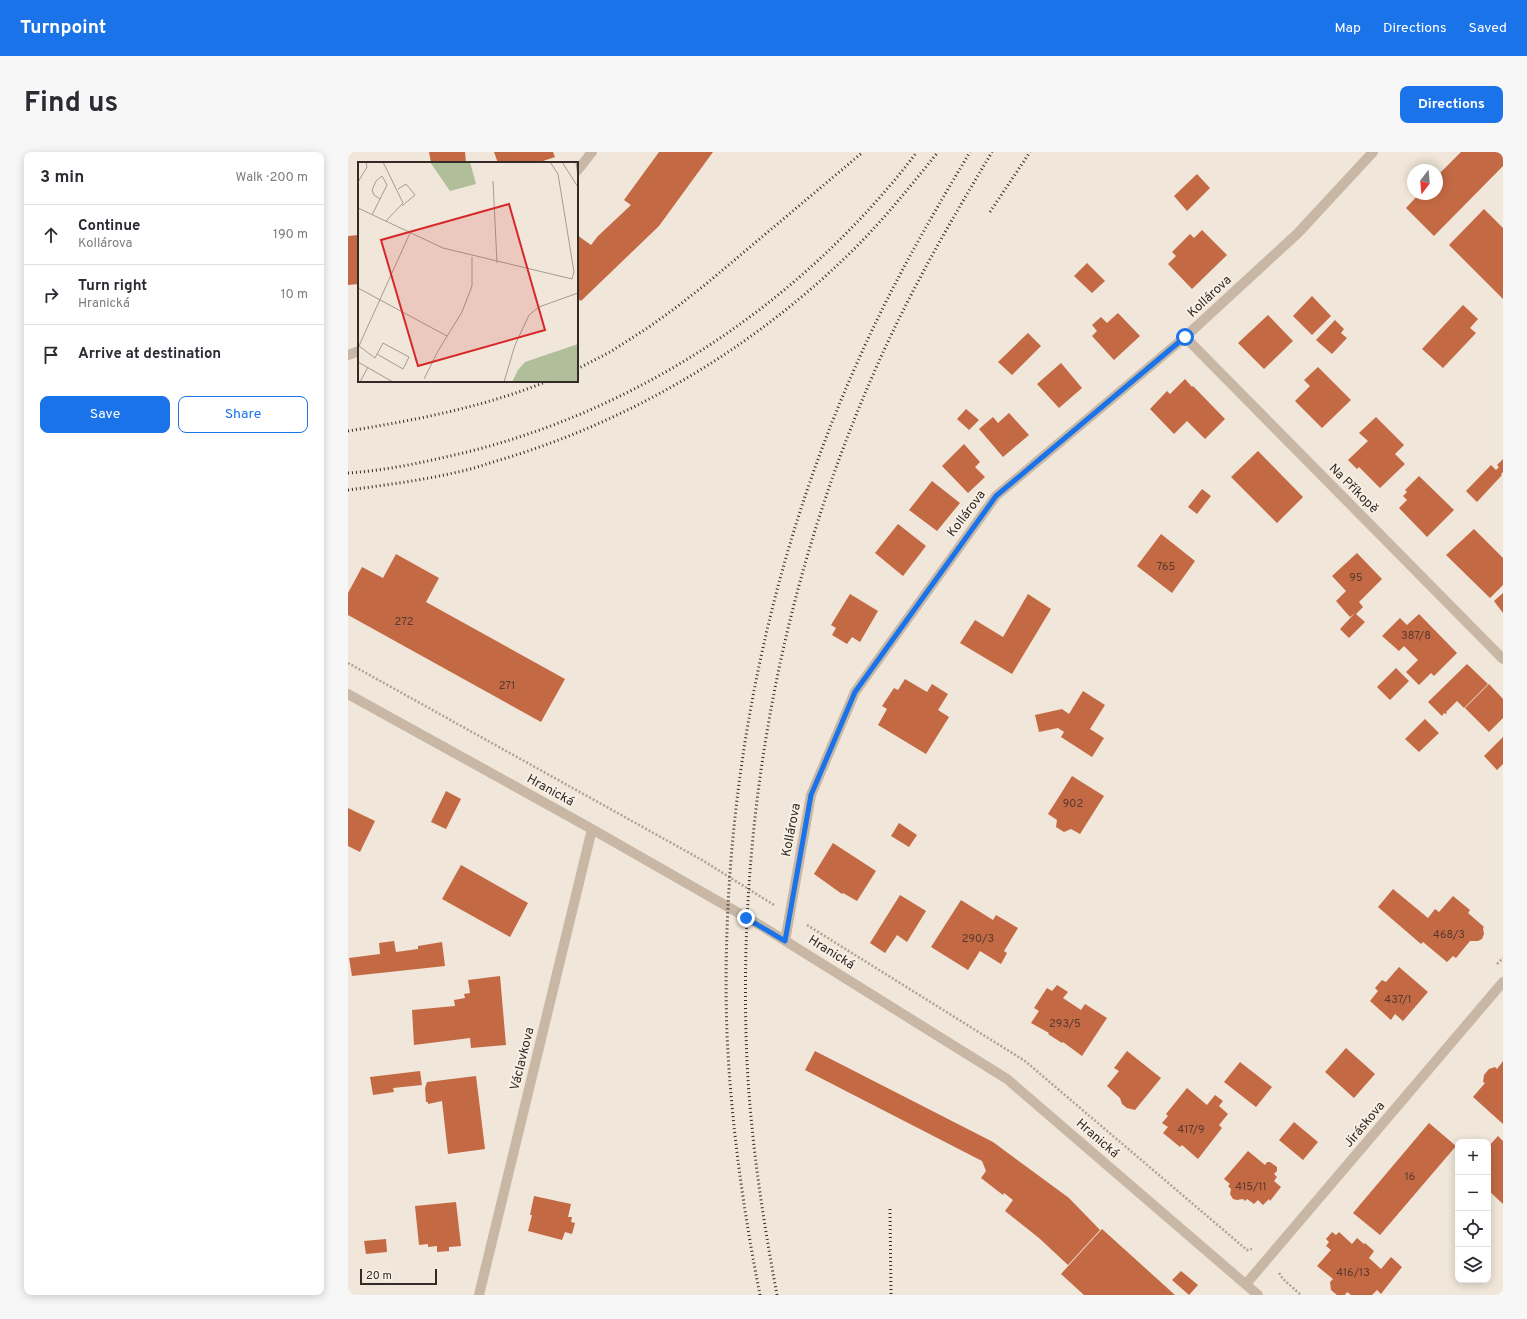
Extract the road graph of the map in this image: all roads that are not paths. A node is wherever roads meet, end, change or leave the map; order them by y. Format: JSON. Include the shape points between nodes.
{"nodes":[{"id":1,"x":592,"y":152,"type":"edge"},
{"id":2,"x":1373,"y":152,"type":"edge"},
{"id":3,"x":578,"y":170,"type":"edge"},
{"id":4,"x":1185,"y":337,"type":"junction"},
{"id":5,"x":358,"y":351,"type":"edge"},
{"id":6,"x":348,"y":355,"type":"edge"},
{"id":7,"x":1503,"y":660,"type":"edge"},
{"id":8,"x":348,"y":694,"type":"edge"},
{"id":9,"x":592,"y":829,"type":"junction"},
{"id":10,"x":785,"y":941,"type":"junction"},
{"id":11,"x":1503,"y":982,"type":"edge"},
{"id":12,"x":1246,"y":1284,"type":"junction"},
{"id":13,"x":479,"y":1295,"type":"edge"},
{"id":14,"x":1258,"y":1295,"type":"edge"}],
"edges":[{"from":1,"to":3,"type":"street"},
{"from":2,"to":4,"type":"street","name":"Kollárova","via":[[1298,233]]},
{"from":4,"to":7,"type":"street","name":"Na Příkopě"},
{"from":4,"to":10,"type":"street","name":"Kollárova","via":[[996,496],[855,692],[811,795]]},
{"from":5,"to":6,"type":"street"},
{"from":8,"to":9,"type":"street","name":"Hranická"},
{"from":9,"to":10,"type":"street","name":"Hranická"},
{"from":9,"to":13,"type":"street","name":"Václavkova"},
{"from":10,"to":12,"type":"street","name":"Hranická","via":[[1007,1079]]},
{"from":11,"to":12,"type":"street","name":"Jiráskova"},
{"from":12,"to":14,"type":"street","name":"Hranická"}]}
